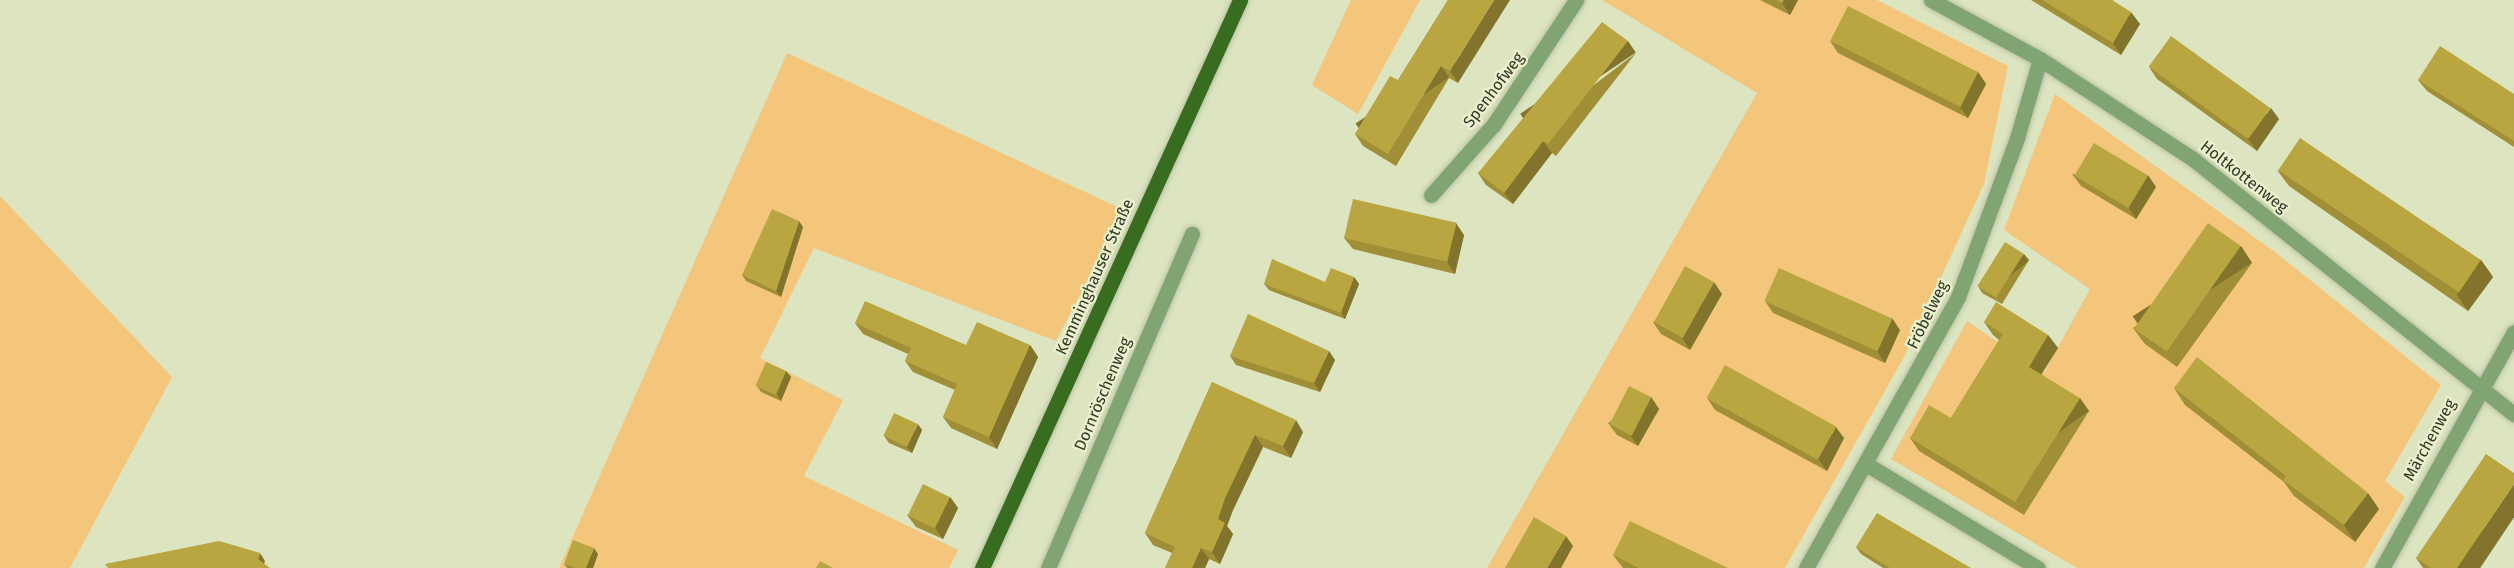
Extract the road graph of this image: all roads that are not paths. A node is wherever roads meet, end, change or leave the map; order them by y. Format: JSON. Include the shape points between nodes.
{"nodes":[{"id":1,"x":1240,"y":0,"type":"edge"},
{"id":2,"x":1576,"y":0,"type":"edge"},
{"id":3,"x":1931,"y":0,"type":"edge"},
{"id":4,"x":2040,"y":59,"type":"junction"},
{"id":5,"x":1431,"y":195,"type":"dead end"},
{"id":6,"x":1192,"y":234,"type":"dead end"},
{"id":7,"x":2514,"y":332,"type":"edge"},
{"id":8,"x":2480,"y":388,"type":"junction"},
{"id":9,"x":2514,"y":414,"type":"edge"},
{"id":10,"x":1866,"y":464,"type":"junction"},
{"id":11,"x":982,"y":568,"type":"edge"},
{"id":12,"x":1048,"y":568,"type":"edge"},
{"id":13,"x":1806,"y":568,"type":"edge"},
{"id":14,"x":2038,"y":568,"type":"edge"},
{"id":15,"x":2382,"y":568,"type":"edge"}],
"edges":[{"from":1,"to":11,"type":"main road","name":"Kemminghauser Straße"},
{"from":2,"to":5,"type":"street","name":"Spenhofweg","via":[[1494,124]]},
{"from":3,"to":4,"type":"street","name":"Holtkottenweg"},
{"from":4,"to":8,"type":"street","name":"Holtkottenweg","via":[[2193,159]]},
{"from":4,"to":10,"type":"street","name":"Fröbelweg","via":[[2010,160],[1958,297]]},
{"from":6,"to":12,"type":"street","name":"Dornröschenweg"},
{"from":7,"to":8,"type":"street","name":"Märchenweg"},
{"from":8,"to":9,"type":"street","name":"Holtkottenweg"},
{"from":8,"to":15,"type":"street","name":"Märchenweg"},
{"from":10,"to":13,"type":"street","name":"Fröbelweg"},
{"from":10,"to":14,"type":"street"}]}
